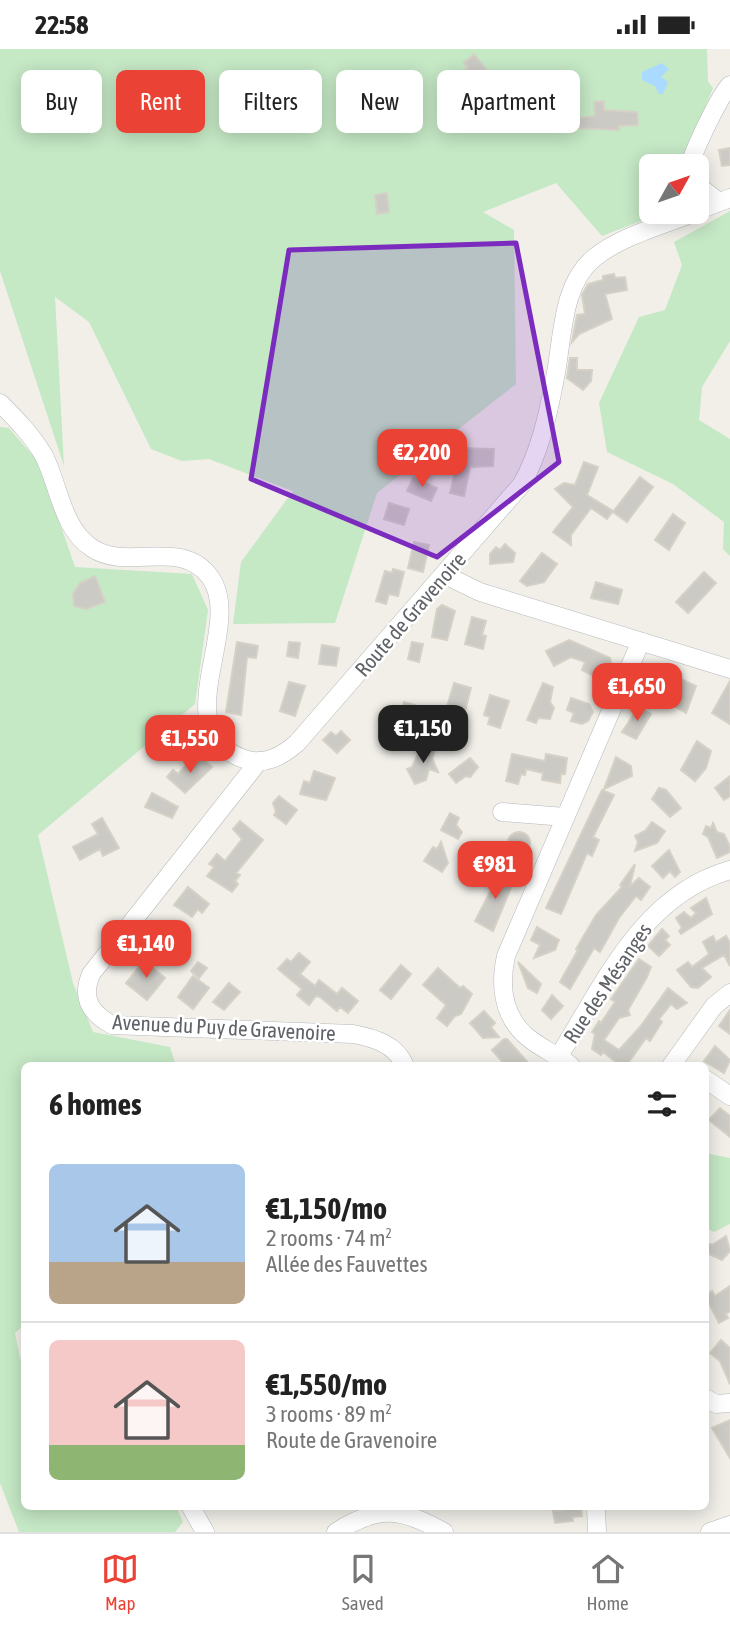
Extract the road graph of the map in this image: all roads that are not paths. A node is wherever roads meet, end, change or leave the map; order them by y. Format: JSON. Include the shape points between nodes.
{"nodes":[{"id":1,"x":730,"y":85,"type":"edge"},
{"id":2,"x":694,"y":154,"type":"edge"},
{"id":3,"x":709,"y":191,"type":"edge"},
{"id":4,"x":725,"y":200,"type":"edge"},
{"id":5,"x":659,"y":224,"type":"edge"},
{"id":6,"x":0,"y":403,"type":"edge"},
{"id":7,"x":445,"y":575,"type":"junction"},
{"id":8,"x":640,"y":643,"type":"junction"},
{"id":9,"x":730,"y":669,"type":"edge"},
{"id":10,"x":259,"y":761,"type":"junction"},
{"id":11,"x":502,"y":812,"type":"dead end"},
{"id":12,"x":565,"y":817,"type":"junction"},
{"id":13,"x":730,"y":870,"type":"edge"},
{"id":14,"x":730,"y":993,"type":"edge"},
{"id":15,"x":565,"y":1061,"type":"edge"},
{"id":16,"x":402,"y":1062,"type":"edge"},
{"id":17,"x":680,"y":1062,"type":"edge"},
{"id":18,"x":709,"y":1082,"type":"edge"},
{"id":19,"x":730,"y":1096,"type":"edge"},
{"id":20,"x":709,"y":1400,"type":"edge"},
{"id":21,"x":730,"y":1402,"type":"edge"},
{"id":22,"x":193,"y":1510,"type":"edge"},
{"id":23,"x":596,"y":1510,"type":"edge"},
{"id":24,"x":356,"y":1512,"type":"edge"},
{"id":25,"x":730,"y":1525,"type":"edge"},
{"id":26,"x":205,"y":1532,"type":"edge"},
{"id":27,"x":336,"y":1532,"type":"edge"},
{"id":28,"x":444,"y":1532,"type":"edge"},
{"id":29,"x":597,"y":1532,"type":"edge"},
{"id":30,"x":710,"y":1532,"type":"edge"}],
"edges":[{"from":1,"to":2,"type":"street","via":[[715,106]]},
{"from":3,"to":4,"type":"street"},
{"from":5,"to":7,"type":"street","name":"Route de Gravenoire","via":[[612,246],[594,258],[579,277],[566,314],[537,455],[514,495]]},
{"from":6,"to":10,"type":"street","via":[[39,448],[72,527],[83,542],[115,558],[182,558],[210,576],[219,606],[208,719],[225,748]]},
{"from":7,"to":8,"type":"street","via":[[480,592]]},
{"from":7,"to":10,"type":"street","name":"Route de Gravenoire","via":[[297,743],[277,757]]},
{"from":8,"to":9,"type":"street"},
{"from":8,"to":12,"type":"street"},
{"from":10,"to":16,"type":"street","name":"Avenue du Puy de Gravenoire","via":[[91,974],[86,987],[88,1003],[96,1016],[112,1025],[353,1034],[390,1047]]},
{"from":11,"to":12,"type":"street"},
{"from":12,"to":15,"type":"street","via":[[506,956],[500,981],[509,1011],[524,1035]]},
{"from":13,"to":15,"type":"street","name":"Rue des Mésanges","via":[[708,876],[662,906],[636,931]]},
{"from":14,"to":17,"type":"street","via":[[714,1006]]},
{"from":18,"to":19,"type":"street"},
{"from":20,"to":21,"type":"street"},
{"from":22,"to":26,"type":"street"},
{"from":23,"to":29,"type":"street"},
{"from":24,"to":27,"type":"street"},
{"from":24,"to":28,"type":"street","via":[[417,1517]]},
{"from":25,"to":30,"type":"street"}]}
